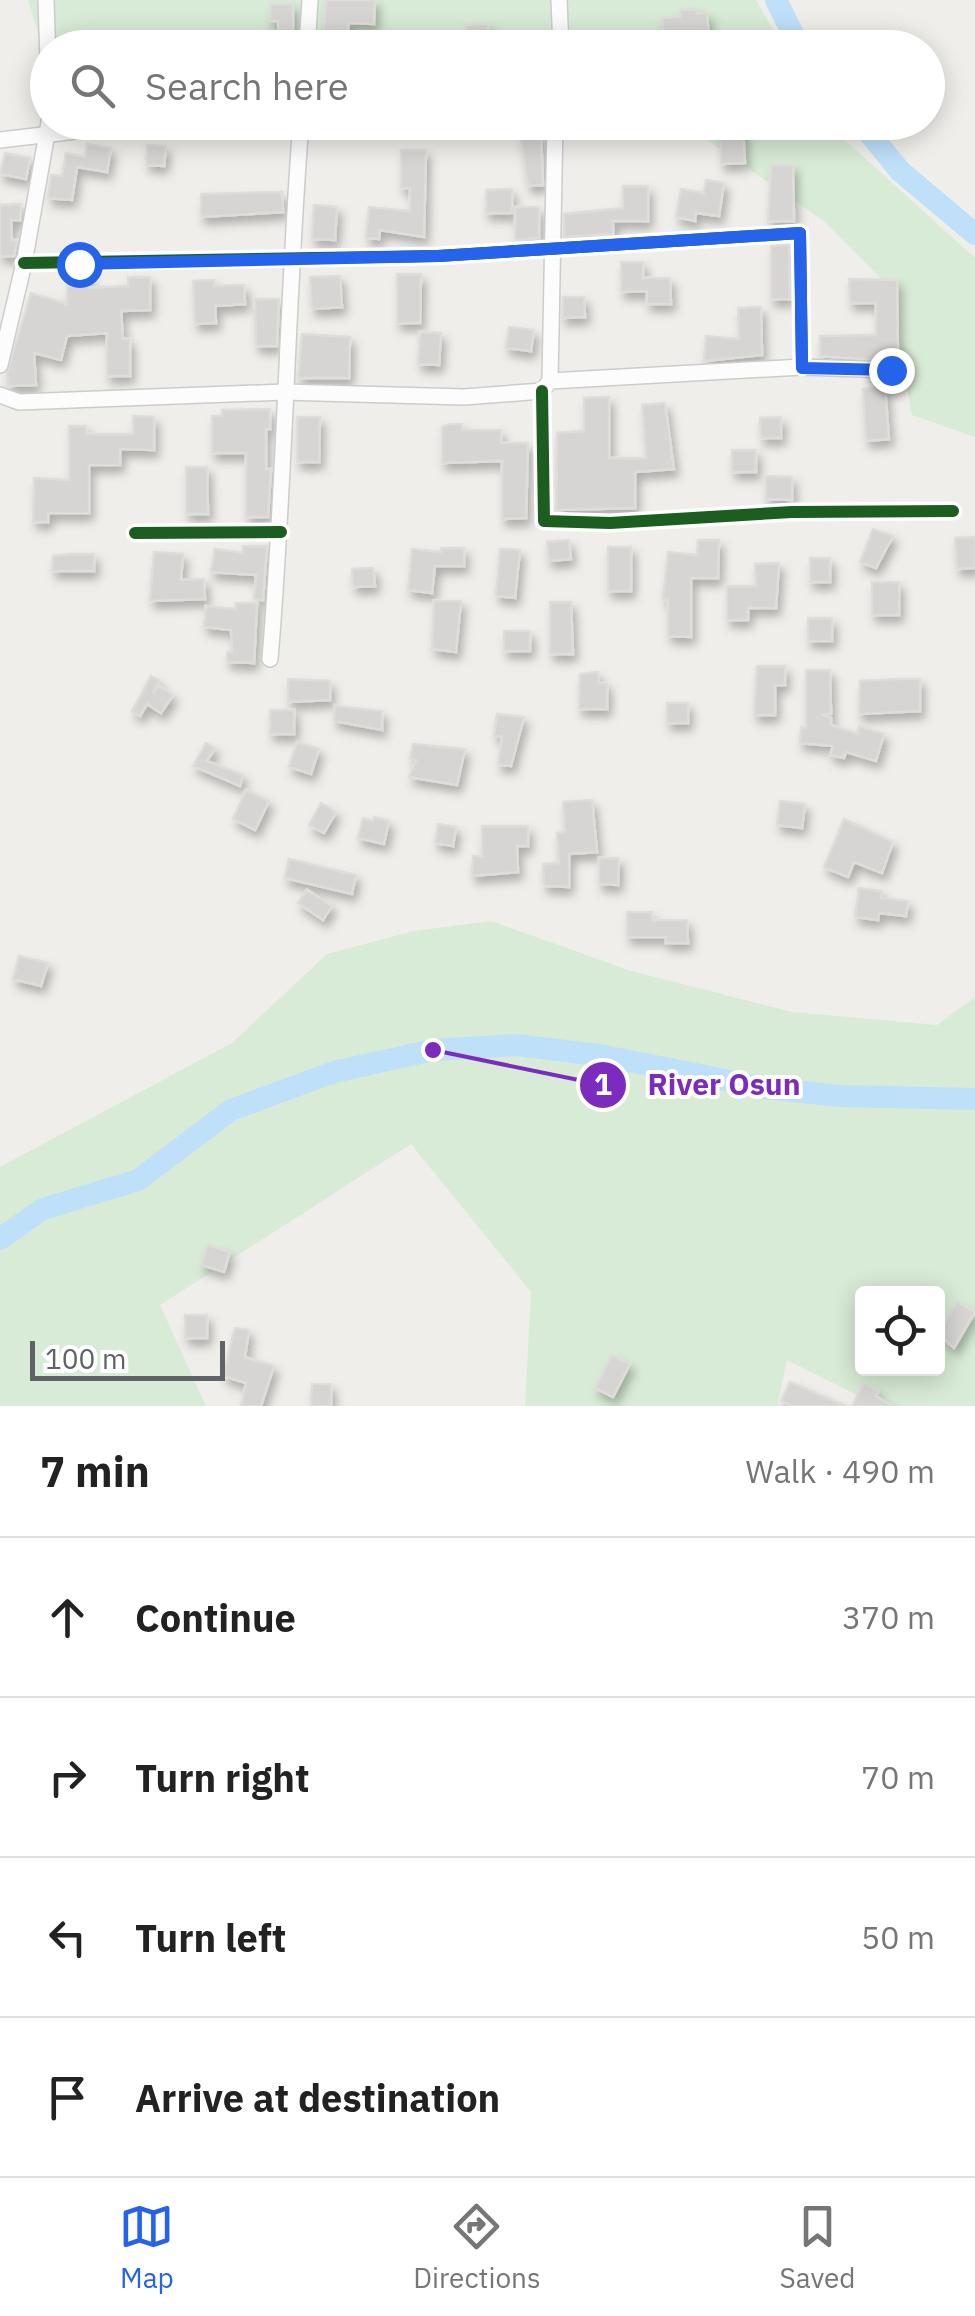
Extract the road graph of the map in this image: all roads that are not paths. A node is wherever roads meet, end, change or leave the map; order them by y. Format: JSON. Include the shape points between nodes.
{"nodes":[{"id":1,"x":46,"y":0,"type":"edge"},
{"id":2,"x":310,"y":0,"type":"edge"},
{"id":3,"x":559,"y":0,"type":"edge"},
{"id":4,"x":47,"y":30,"type":"edge"},
{"id":5,"x":308,"y":30,"type":"edge"},
{"id":6,"x":560,"y":30,"type":"edge"},
{"id":7,"x":30,"y":134,"type":"edge"},
{"id":8,"x":0,"y":140,"type":"edge"},
{"id":9,"x":47,"y":140,"type":"edge"},
{"id":10,"x":301,"y":140,"type":"edge"},
{"id":11,"x":555,"y":140,"type":"edge"},
{"id":12,"x":551,"y":248,"type":"junction"},
{"id":13,"x":291,"y":258,"type":"junction"},
{"id":14,"x":24,"y":263,"type":"junction"},
{"id":15,"x":0,"y":365,"type":"edge"},
{"id":16,"x":802,"y":368,"type":"junction"},
{"id":17,"x":891,"y":370,"type":"dead end"},
{"id":18,"x":546,"y":386,"type":"junction"},
{"id":19,"x":284,"y":392,"type":"junction"},
{"id":20,"x":0,"y":395,"type":"edge"},
{"id":21,"x":953,"y":511,"type":"dead end"},
{"id":22,"x":281,"y":532,"type":"junction"},
{"id":23,"x":135,"y":533,"type":"dead end"},
{"id":24,"x":270,"y":659,"type":"dead end"}],
"edges":[{"from":1,"to":4,"type":"street"},
{"from":2,"to":5,"type":"street"},
{"from":3,"to":6,"type":"street"},
{"from":7,"to":8,"type":"street"},
{"from":9,"to":14,"type":"street"},
{"from":10,"to":13,"type":"street"},
{"from":11,"to":12,"type":"street"},
{"from":12,"to":13,"type":"street"},
{"from":12,"to":16,"type":"street","via":[[800,233]]},
{"from":12,"to":18,"type":"street"},
{"from":13,"to":14,"type":"street"},
{"from":13,"to":19,"type":"street"},
{"from":14,"to":15,"type":"street"},
{"from":16,"to":17,"type":"street"},
{"from":16,"to":18,"type":"street"},
{"from":18,"to":19,"type":"street","via":[[464,397]]},
{"from":18,"to":21,"type":"street","via":[[544,521]]},
{"from":19,"to":20,"type":"street","via":[[19,402]]},
{"from":19,"to":22,"type":"street"},
{"from":22,"to":23,"type":"street"},
{"from":22,"to":24,"type":"street"}]}
